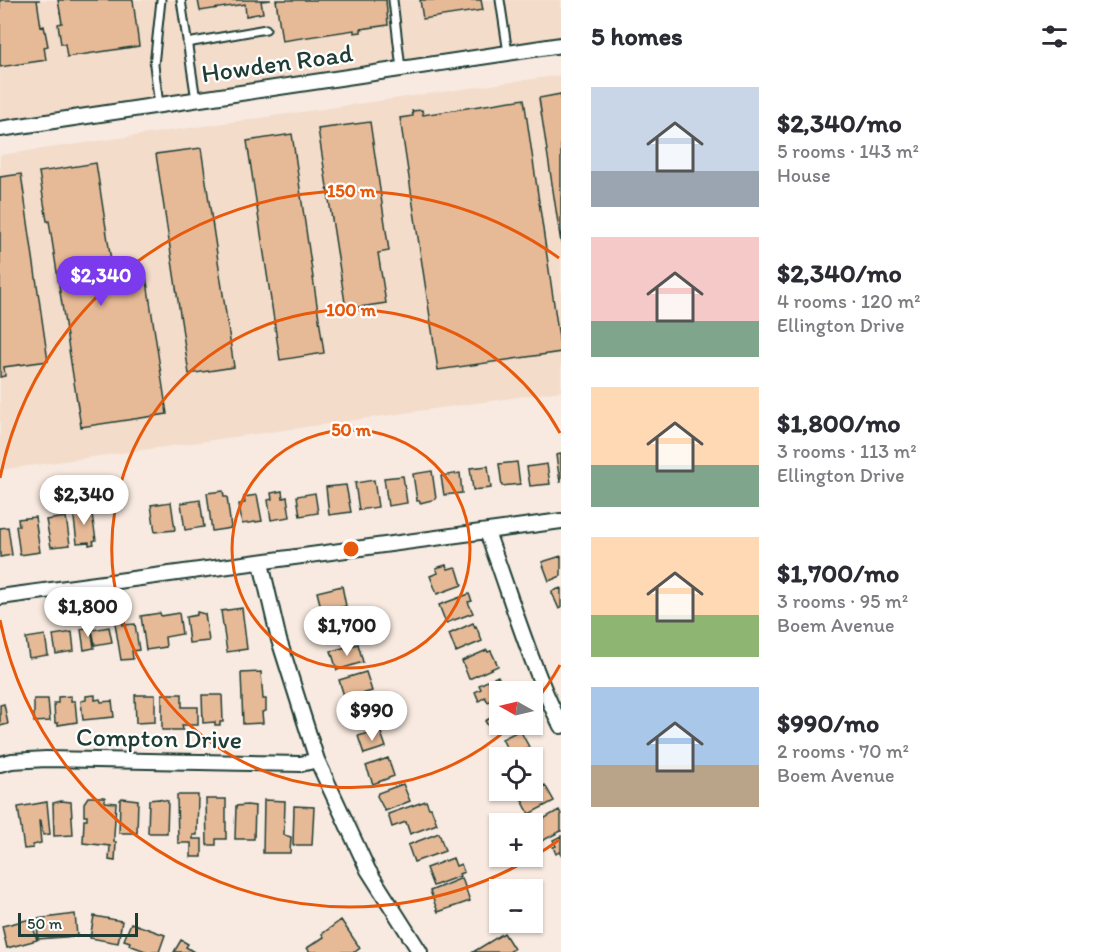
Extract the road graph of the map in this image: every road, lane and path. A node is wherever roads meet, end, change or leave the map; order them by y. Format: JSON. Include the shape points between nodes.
{"nodes":[{"id":1,"x":161,"y":0,"type":"edge"},
{"id":2,"x":180,"y":0,"type":"edge"},
{"id":3,"x":393,"y":0,"type":"edge"},
{"id":4,"x":500,"y":0,"type":"edge"},
{"id":5,"x":266,"y":29,"type":"dead end"},
{"id":6,"x":187,"y":43,"type":"junction"},
{"id":7,"x":561,"y":45,"type":"edge"},
{"id":8,"x":508,"y":53,"type":"junction"},
{"id":9,"x":401,"y":69,"type":"junction"},
{"id":10,"x":196,"y":100,"type":"junction"},
{"id":11,"x":159,"y":105,"type":"junction"},
{"id":12,"x":0,"y":129,"type":"edge"},
{"id":13,"x":561,"y":521,"type":"edge"},
{"id":14,"x":487,"y":532,"type":"junction"},
{"id":15,"x":261,"y":563,"type":"junction"},
{"id":16,"x":0,"y":597,"type":"edge"},
{"id":17,"x":561,"y":726,"type":"edge"},
{"id":18,"x":318,"y":760,"type":"junction"},
{"id":19,"x":0,"y":764,"type":"edge"},
{"id":20,"x":420,"y":952,"type":"edge"}],
"edges":[{"from":1,"to":11,"type":"lane","via":[[154,64]]},
{"from":2,"to":6,"type":"lane"},
{"from":3,"to":9,"type":"lane"},
{"from":4,"to":8,"type":"lane"},
{"from":5,"to":6,"type":"lane"},
{"from":6,"to":10,"type":"lane"},
{"from":7,"to":8,"type":"street","name":"Howden Road"},
{"from":8,"to":9,"type":"street","name":"Howden Road"},
{"from":9,"to":10,"type":"street","name":"Howden Road"},
{"from":10,"to":11,"type":"street","name":"Howden Road"},
{"from":11,"to":12,"type":"street","name":"Howden Road"},
{"from":13,"to":14,"type":"street"},
{"from":14,"to":15,"type":"street"},
{"from":14,"to":17,"type":"street","via":[[545,695]]},
{"from":15,"to":16,"type":"street"},
{"from":15,"to":18,"type":"street","via":[[279,640]]},
{"from":18,"to":19,"type":"street","name":"Compton Drive","via":[[301,764],[46,759]]},
{"from":18,"to":20,"type":"street","via":[[368,870]]}]}
